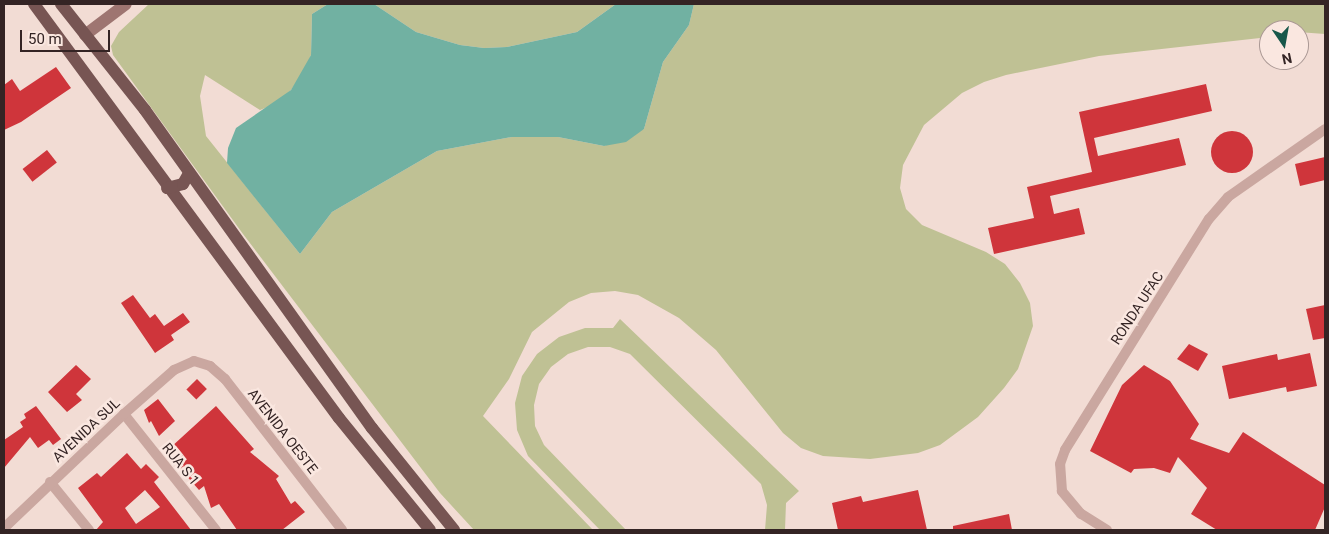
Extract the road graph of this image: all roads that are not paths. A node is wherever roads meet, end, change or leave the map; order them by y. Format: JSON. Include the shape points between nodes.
{"nodes":[{"id":1,"x":34,"y":4,"type":"edge"},
{"id":2,"x":61,"y":4,"type":"edge"},
{"id":3,"x":126,"y":4,"type":"edge"},
{"id":4,"x":85,"y":35,"type":"junction"},
{"id":5,"x":1325,"y":130,"type":"edge"},
{"id":6,"x":189,"y":173,"type":"junction"},
{"id":7,"x":167,"y":188,"type":"junction"},
{"id":8,"x":194,"y":361,"type":"joint"},
{"id":9,"x":124,"y":414,"type":"junction"},
{"id":10,"x":50,"y":482,"type":"junction"},
{"id":11,"x":4,"y":528,"type":"edge"},
{"id":12,"x":336,"y":528,"type":"edge"},
{"id":13,"x":88,"y":530,"type":"edge"},
{"id":14,"x":216,"y":530,"type":"edge"},
{"id":15,"x":430,"y":530,"type":"edge"},
{"id":16,"x":454,"y":530,"type":"edge"},
{"id":17,"x":1107,"y":530,"type":"edge"}],
"edges":[{"from":1,"to":7,"type":"main road"},
{"from":2,"to":4,"type":"main road"},
{"from":3,"to":4,"type":"street"},
{"from":4,"to":6,"type":"main road"},
{"from":5,"to":17,"type":"street","name":"RONDA UFAC","via":[[1242,185],[1216,212],[1065,450],[1060,464],[1062,491],[1075,509]]},
{"from":6,"to":7,"type":"main road","via":[[183,184]]},
{"from":6,"to":16,"type":"main road","via":[[372,428]]},
{"from":7,"to":15,"type":"main road","via":[[385,479]]},
{"from":8,"to":9,"type":"street","name":"AVENIDA SUL","via":[[174,370]]},
{"from":8,"to":12,"type":"street","name":"AVENIDA OESTE","via":[[210,366],[225,379]]},
{"from":9,"to":10,"type":"street","name":"AVENIDA SUL"},
{"from":9,"to":14,"type":"street","name":"RUA S 1"},
{"from":10,"to":11,"type":"street","name":"AVENIDA SUL"},
{"from":10,"to":13,"type":"street"}]}
